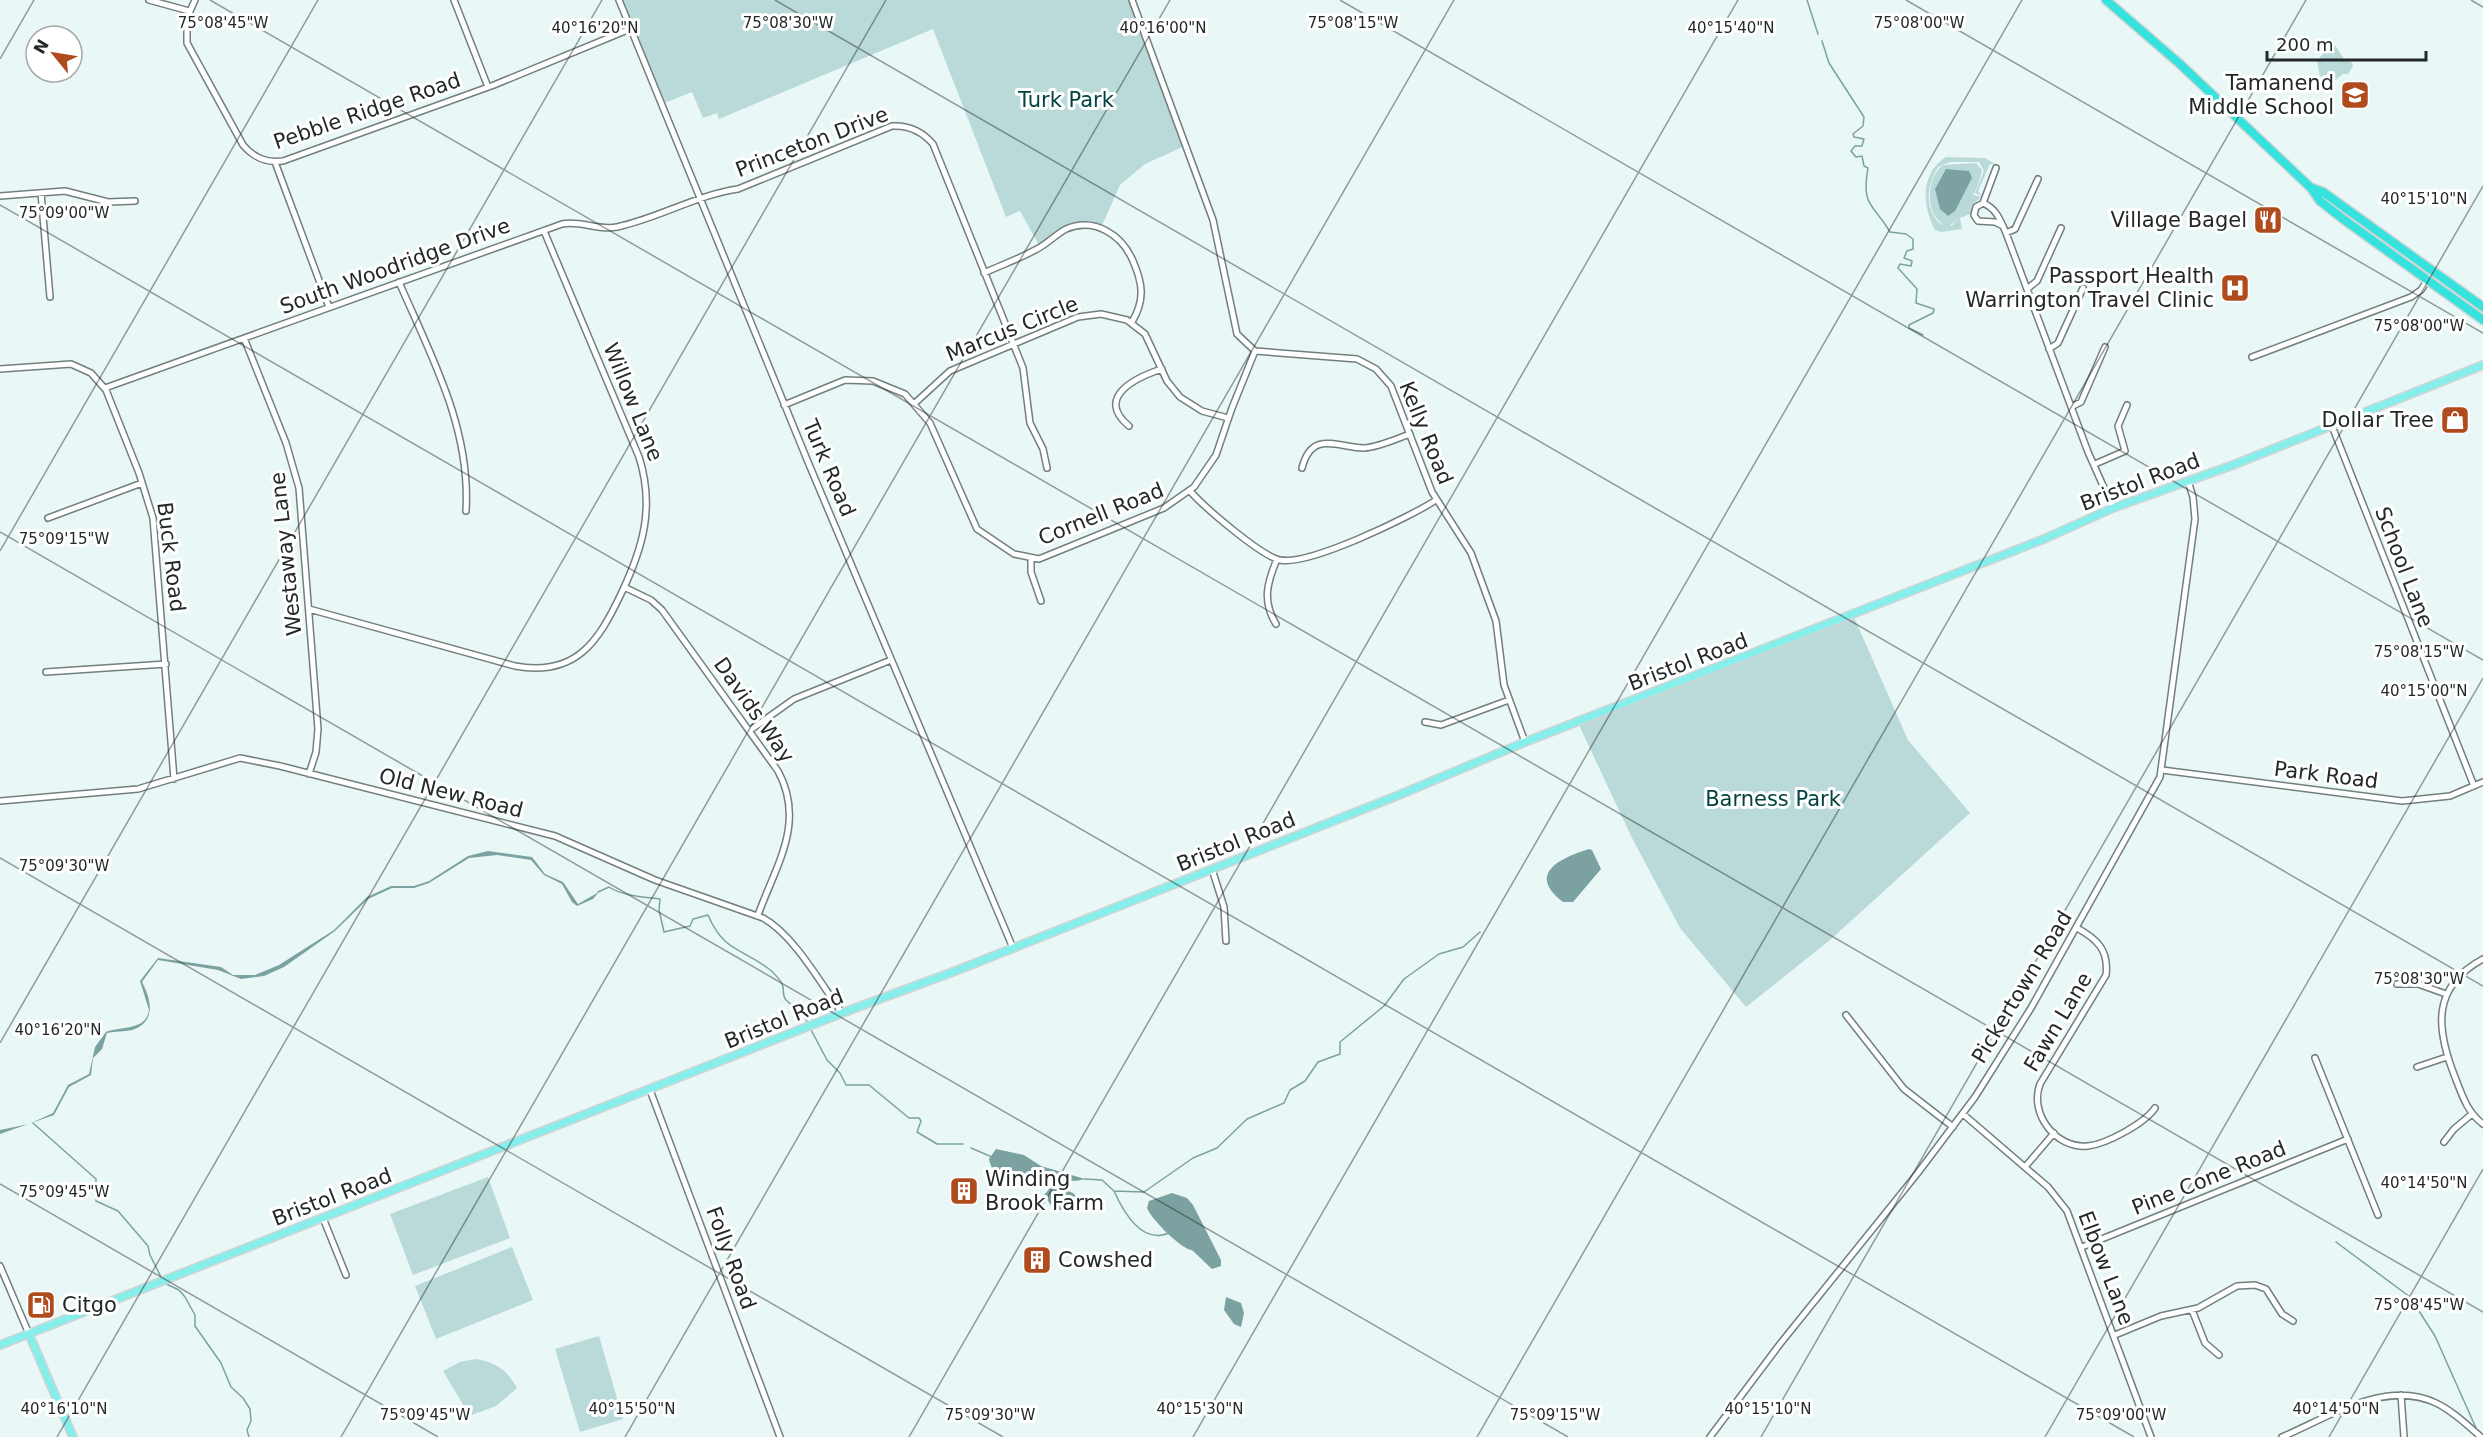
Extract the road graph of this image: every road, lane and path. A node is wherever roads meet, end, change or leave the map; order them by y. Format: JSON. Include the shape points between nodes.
{"nodes":[{"id":1,"x":149,"y":0,"type":"edge"},
{"id":2,"x":195,"y":0,"type":"edge"},
{"id":3,"x":454,"y":0,"type":"edge"},
{"id":4,"x":619,"y":0,"type":"edge"},
{"id":5,"x":1132,"y":0,"type":"edge"},
{"id":6,"x":2106,"y":0,"type":"edge"},
{"id":7,"x":189,"y":11,"type":"junction"},
{"id":8,"x":630,"y":29,"type":"junction"},
{"id":9,"x":488,"y":87,"type":"junction"},
{"id":10,"x":275,"y":162,"type":"junction"},
{"id":11,"x":1996,"y":168,"type":"dead end"},
{"id":12,"x":2038,"y":179,"type":"dead end"},
{"id":13,"x":2311,"y":188,"type":"junction"},
{"id":14,"x":41,"y":193,"type":"junction"},
{"id":15,"x":0,"y":196,"type":"edge"},
{"id":16,"x":699,"y":200,"type":"junction"},
{"id":17,"x":135,"y":201,"type":"dead end"},
{"id":18,"x":1983,"y":203,"type":"junction"},
{"id":19,"x":2003,"y":226,"type":"junction"},
{"id":20,"x":2061,"y":228,"type":"dead end"},
{"id":21,"x":544,"y":231,"type":"junction"},
{"id":22,"x":2006,"y":233,"type":"junction"},
{"id":23,"x":2434,"y":272,"type":"junction"},
{"id":24,"x":984,"y":273,"type":"junction"},
{"id":25,"x":2428,"y":281,"type":"junction"},
{"id":26,"x":399,"y":282,"type":"junction"},
{"id":27,"x":2083,"y":288,"type":"dead end"},
{"id":28,"x":2027,"y":289,"type":"junction"},
{"id":29,"x":50,"y":297,"type":"dead end"},
{"id":30,"x":329,"y":307,"type":"junction"},
{"id":31,"x":2483,"y":307,"type":"edge"},
{"id":32,"x":2483,"y":320,"type":"edge"},
{"id":33,"x":1132,"y":322,"type":"junction"},
{"id":34,"x":244,"y":338,"type":"junction"},
{"id":35,"x":1013,"y":344,"type":"junction"},
{"id":36,"x":2105,"y":346,"type":"dead end"},
{"id":37,"x":2049,"y":349,"type":"junction"},
{"id":38,"x":1255,"y":351,"type":"junction"},
{"id":39,"x":2252,"y":357,"type":"dead end"},
{"id":40,"x":2483,"y":364,"type":"edge"},
{"id":41,"x":0,"y":369,"type":"edge"},
{"id":42,"x":1162,"y":369,"type":"junction"},
{"id":43,"x":105,"y":388,"type":"junction"},
{"id":44,"x":915,"y":403,"type":"junction"},
{"id":45,"x":784,"y":405,"type":"junction"},
{"id":46,"x":2127,"y":405,"type":"dead end"},
{"id":47,"x":2071,"y":407,"type":"junction"},
{"id":48,"x":1228,"y":417,"type":"junction"},
{"id":49,"x":1129,"y":426,"type":"dead end"},
{"id":50,"x":2332,"y":426,"type":"junction"},
{"id":51,"x":1410,"y":434,"type":"junction"},
{"id":52,"x":2096,"y":464,"type":"junction"},
{"id":53,"x":1047,"y":468,"type":"dead end"},
{"id":54,"x":1302,"y":468,"type":"dead end"},
{"id":55,"x":2188,"y":481,"type":"junction"},
{"id":56,"x":142,"y":483,"type":"junction"},
{"id":57,"x":1190,"y":491,"type":"junction"},
{"id":58,"x":1436,"y":500,"type":"junction"},
{"id":59,"x":2113,"y":508,"type":"junction"},
{"id":60,"x":466,"y":511,"type":"dead end"},
{"id":61,"x":48,"y":518,"type":"dead end"},
{"id":62,"x":1031,"y":559,"type":"junction"},
{"id":63,"x":1277,"y":559,"type":"junction"},
{"id":64,"x":624,"y":587,"type":"junction"},
{"id":65,"x":1041,"y":601,"type":"dead end"},
{"id":66,"x":309,"y":609,"type":"junction"},
{"id":67,"x":1276,"y":624,"type":"dead end"},
{"id":68,"x":891,"y":660,"type":"junction"},
{"id":69,"x":166,"y":664,"type":"junction"},
{"id":70,"x":46,"y":672,"type":"dead end"},
{"id":71,"x":1509,"y":700,"type":"junction"},
{"id":72,"x":1425,"y":722,"type":"dead end"},
{"id":73,"x":749,"y":731,"type":"junction"},
{"id":74,"x":1525,"y":742,"type":"junction"},
{"id":75,"x":2162,"y":770,"type":"junction"},
{"id":76,"x":309,"y":774,"type":"junction"},
{"id":77,"x":174,"y":779,"type":"junction"},
{"id":78,"x":2483,"y":782,"type":"edge"},
{"id":79,"x":2474,"y":786,"type":"junction"},
{"id":80,"x":0,"y":801,"type":"edge"},
{"id":81,"x":1212,"y":869,"type":"junction"},
{"id":82,"x":758,"y":915,"type":"junction"},
{"id":83,"x":2076,"y":928,"type":"junction"},
{"id":84,"x":1226,"y":941,"type":"dead end"},
{"id":85,"x":1012,"y":948,"type":"junction"},
{"id":86,"x":2483,"y":959,"type":"edge"},
{"id":87,"x":2397,"y":984,"type":"dead end"},
{"id":88,"x":2446,"y":994,"type":"junction"},
{"id":89,"x":842,"y":1013,"type":"junction"},
{"id":90,"x":1846,"y":1015,"type":"dead end"},
{"id":91,"x":2447,"y":1057,"type":"junction"},
{"id":92,"x":2315,"y":1058,"type":"dead end"},
{"id":93,"x":2417,"y":1067,"type":"dead end"},
{"id":94,"x":650,"y":1090,"type":"junction"},
{"id":95,"x":2155,"y":1108,"type":"dead end"},
{"id":96,"x":1963,"y":1114,"type":"junction"},
{"id":97,"x":2472,"y":1114,"type":"junction"},
{"id":98,"x":2483,"y":1124,"type":"edge"},
{"id":99,"x":1953,"y":1127,"type":"junction"},
{"id":100,"x":2054,"y":1133,"type":"junction"},
{"id":101,"x":2348,"y":1139,"type":"junction"},
{"id":102,"x":2444,"y":1142,"type":"dead end"},
{"id":103,"x":2025,"y":1167,"type":"junction"},
{"id":104,"x":2378,"y":1215,"type":"dead end"},
{"id":105,"x":323,"y":1218,"type":"junction"},
{"id":106,"x":2082,"y":1247,"type":"junction"},
{"id":107,"x":0,"y":1266,"type":"edge"},
{"id":108,"x":346,"y":1275,"type":"dead end"},
{"id":109,"x":2192,"y":1310,"type":"junction"},
{"id":110,"x":2294,"y":1321,"type":"dead end"},
{"id":111,"x":29,"y":1334,"type":"junction"},
{"id":112,"x":2115,"y":1335,"type":"junction"},
{"id":113,"x":0,"y":1345,"type":"edge"},
{"id":114,"x":2219,"y":1355,"type":"dead end"},
{"id":115,"x":2401,"y":1395,"type":"junction"},
{"id":116,"x":73,"y":1437,"type":"edge"},
{"id":117,"x":780,"y":1437,"type":"edge"},
{"id":118,"x":1710,"y":1437,"type":"edge"},
{"id":119,"x":2151,"y":1437,"type":"edge"},
{"id":120,"x":2282,"y":1437,"type":"edge"},
{"id":121,"x":2404,"y":1437,"type":"edge"},
{"id":122,"x":2481,"y":1437,"type":"edge"}],
"edges":[{"from":1,"to":7,"type":"street"},
{"from":2,"to":7,"type":"street","name":"Pebble Ridge Road"},
{"from":3,"to":9,"type":"street","name":"Pebble Ridge Road"},
{"from":4,"to":8,"type":"street","name":"Turk Road"},
{"from":5,"to":38,"type":"street","via":[[1213,220],[1235,328],[1240,339]]},
{"from":6,"to":13,"type":"highway"},
{"from":7,"to":10,"type":"street","name":"Pebble Ridge Road","via":[[186,33],[191,53],[243,145],[258,158]]},
{"from":8,"to":9,"type":"street","name":"Pebble Ridge Road"},
{"from":8,"to":16,"type":"street","name":"Turk Road"},
{"from":9,"to":10,"type":"street","name":"Pebble Ridge Road"},
{"from":10,"to":30,"type":"street"},
{"from":11,"to":18,"type":"street"},
{"from":12,"to":22,"type":"street","via":[[2015,229]]},
{"from":13,"to":23,"type":"highway","via":[[2323,192]]},
{"from":13,"to":25,"type":"highway","via":[[2320,201]]},
{"from":14,"to":15,"type":"street"},
{"from":14,"to":17,"type":"street","via":[[65,191],[108,202]]},
{"from":14,"to":29,"type":"street"},
{"from":16,"to":21,"type":"street","name":"South Woodridge Drive","via":[[615,228],[573,223]]},
{"from":16,"to":24,"type":"street","name":"Princeton Drive","via":[[744,187],[892,126],[902,126],[919,131],[933,144]]},
{"from":16,"to":45,"type":"street","name":"Turk Road"},
{"from":18,"to":19,"type":"street","via":[[1995,211]]},
{"from":18,"to":19,"type":"street","via":[[1975,208],[1975,218]]},
{"from":19,"to":22,"type":"street"},
{"from":20,"to":28,"type":"street","via":[[2037,281]]},
{"from":21,"to":26,"type":"street","name":"South Woodridge Drive"},
{"from":21,"to":64,"type":"street","name":"Willow Lane","via":[[643,467],[646,528]]},
{"from":22,"to":28,"type":"street"},
{"from":23,"to":25,"type":"street"},
{"from":23,"to":31,"type":"highway"},
{"from":24,"to":33,"type":"street","via":[[1037,250],[1076,226],[1101,228],[1121,240],[1140,276],[1141,301]]},
{"from":24,"to":35,"type":"street","name":"Princeton Drive"},
{"from":25,"to":32,"type":"highway"},
{"from":25,"to":39,"type":"street","via":[[2411,297]]},
{"from":26,"to":30,"type":"street","name":"South Woodridge Drive"},
{"from":26,"to":60,"type":"street","via":[[458,425]]},
{"from":27,"to":37,"type":"street","via":[[2058,343]]},
{"from":28,"to":37,"type":"street"},
{"from":30,"to":34,"type":"street","name":"South Woodridge Drive"},
{"from":33,"to":35,"type":"street","name":"Marcus Circle","via":[[1112,315],[1088,314]]},
{"from":33,"to":42,"type":"street","via":[[1145,334]]},
{"from":34,"to":43,"type":"street","name":"South Woodridge Drive"},
{"from":34,"to":66,"type":"street","name":"Westaway Lane","via":[[295,472],[302,508]]},
{"from":35,"to":44,"type":"street","name":"Marcus Circle","via":[[951,371]]},
{"from":35,"to":53,"type":"street","name":"Princeton Drive","via":[[1023,368],[1030,423],[1043,448]]},
{"from":36,"to":47,"type":"street","via":[[2081,402]]},
{"from":37,"to":47,"type":"street"},
{"from":38,"to":48,"type":"street","name":"Cornell Road"},
{"from":38,"to":51,"type":"street","name":"Kelly Road","via":[[1350,358],[1371,365],[1391,386]]},
{"from":40,"to":50,"type":"main road","name":"Bristol Road"},
{"from":41,"to":43,"type":"street","name":"Buck Road","via":[[71,364],[88,371]]},
{"from":42,"to":48,"type":"street","via":[[1180,397],[1202,411]]},
{"from":42,"to":49,"type":"street","via":[[1140,376],[1122,389],[1116,409]]},
{"from":43,"to":56,"type":"street","name":"Buck Road"},
{"from":44,"to":45,"type":"street","name":"Cornell Road","via":[[891,387],[864,380],[837,381]]},
{"from":44,"to":62,"type":"street","name":"Cornell Road","via":[[936,433],[977,529],[1014,554]]},
{"from":45,"to":68,"type":"street","name":"Turk Road"},
{"from":46,"to":52,"type":"street","via":[[2118,426],[2125,452]]},
{"from":47,"to":52,"type":"street"},
{"from":48,"to":57,"type":"street","name":"Cornell Road","via":[[1216,455]]},
{"from":50,"to":55,"type":"main road","name":"Bristol Road"},
{"from":50,"to":79,"type":"street","name":"School Lane"},
{"from":51,"to":54,"type":"street","via":[[1365,448],[1324,443],[1312,448]]},
{"from":51,"to":58,"type":"street","name":"Kelly Road"},
{"from":52,"to":59,"type":"street"},
{"from":55,"to":59,"type":"main road","name":"Bristol Road"},
{"from":55,"to":75,"type":"street","name":"Pickertown Road","via":[[2195,519]]},
{"from":56,"to":61,"type":"street"},
{"from":56,"to":69,"type":"street","name":"Buck Road","via":[[153,518]]},
{"from":57,"to":62,"type":"street","name":"Cornell Road","via":[[1164,508]]},
{"from":57,"to":63,"type":"street","via":[[1251,543]]},
{"from":58,"to":63,"type":"street","via":[[1409,517],[1310,557],[1296,561]]},
{"from":58,"to":71,"type":"street","name":"Kelly Road","via":[[1471,552],[1489,601]]},
{"from":59,"to":74,"type":"main road","name":"Bristol Road","via":[[2044,539]]},
{"from":62,"to":65,"type":"street","via":[[1031,572]]},
{"from":63,"to":67,"type":"street","via":[[1266,591],[1269,612]]},
{"from":64,"to":66,"type":"street","name":"Willow Lane","via":[[605,627],[589,648],[564,663],[537,668],[515,666]]},
{"from":64,"to":73,"type":"street","name":"Davids Way","via":[[662,610]]},
{"from":66,"to":76,"type":"street","name":"Westaway Lane","via":[[318,729]]},
{"from":68,"to":73,"type":"street","via":[[794,699]]},
{"from":68,"to":85,"type":"street","name":"Turk Road"},
{"from":69,"to":70,"type":"street"},
{"from":69,"to":77,"type":"street","name":"Buck Road"},
{"from":71,"to":72,"type":"street","via":[[1441,725]]},
{"from":71,"to":74,"type":"street","name":"Kelly Road"},
{"from":73,"to":82,"type":"street","name":"Davids Way","via":[[778,771],[791,807],[787,839]]},
{"from":74,"to":81,"type":"main road","name":"Bristol Road"},
{"from":75,"to":79,"type":"street","name":"Park Road","via":[[2402,801],[2450,796]]},
{"from":75,"to":83,"type":"street","name":"Pickertown Road"},
{"from":76,"to":77,"type":"street","name":"Old New Road","via":[[240,758]]},
{"from":76,"to":82,"type":"street","name":"Old New Road","via":[[556,836],[655,880]]},
{"from":77,"to":80,"type":"street","name":"Old New Road","via":[[126,791]]},
{"from":78,"to":79,"type":"street","name":"Park Road"},
{"from":81,"to":84,"type":"street","via":[[1224,908]]},
{"from":81,"to":85,"type":"main road","name":"Bristol Road"},
{"from":82,"to":89,"type":"street","name":"Old New Road","via":[[783,933]]},
{"from":83,"to":96,"type":"street","name":"Pickertown Road"},
{"from":83,"to":100,"type":"street","name":"Fawn Lane","via":[[2100,945],[2107,967],[2104,982],[2038,1091],[2038,1111]]},
{"from":85,"to":89,"type":"main road","name":"Bristol Road"},
{"from":86,"to":88,"type":"street","via":[[2460,974]]},
{"from":87,"to":88,"type":"street","via":[[2418,984]]},
{"from":88,"to":91,"type":"street","via":[[2440,1024]]},
{"from":89,"to":94,"type":"main road","name":"Bristol Road"},
{"from":90,"to":99,"type":"street","via":[[1904,1089]]},
{"from":91,"to":93,"type":"street"},
{"from":91,"to":97,"type":"street"},
{"from":92,"to":101,"type":"street"},
{"from":94,"to":105,"type":"main road","name":"Bristol Road"},
{"from":94,"to":117,"type":"street","name":"Folly Road"},
{"from":95,"to":100,"type":"street","via":[[2139,1124],[2095,1145],[2072,1144]]},
{"from":96,"to":99,"type":"street","name":"Pickertown Road"},
{"from":96,"to":103,"type":"street","name":"Elbow Lane"},
{"from":97,"to":98,"type":"street"},
{"from":97,"to":102,"type":"street"},
{"from":99,"to":118,"type":"street","name":"Pickertown Road"},
{"from":100,"to":103,"type":"street"},
{"from":101,"to":104,"type":"street"},
{"from":101,"to":106,"type":"street","name":"Pine Cone Road"},
{"from":103,"to":106,"type":"street","name":"Elbow Lane","via":[[2062,1203]]},
{"from":105,"to":108,"type":"street"},
{"from":105,"to":111,"type":"main road","name":"Bristol Road"},
{"from":106,"to":112,"type":"street","name":"Elbow Lane"},
{"from":107,"to":111,"type":"street"},
{"from":109,"to":110,"type":"street","via":[[2247,1284],[2266,1289],[2282,1314]]},
{"from":109,"to":112,"type":"street","via":[[2161,1316]]},
{"from":109,"to":114,"type":"street","via":[[2205,1343]]},
{"from":111,"to":113,"type":"main road","name":"Bristol Road"},
{"from":111,"to":116,"type":"main road"},
{"from":112,"to":119,"type":"street","name":"Elbow Lane"},
{"from":115,"to":120,"type":"street","via":[[2362,1402]]},
{"from":115,"to":121,"type":"street"},
{"from":115,"to":122,"type":"street","via":[[2436,1403]]}]}
